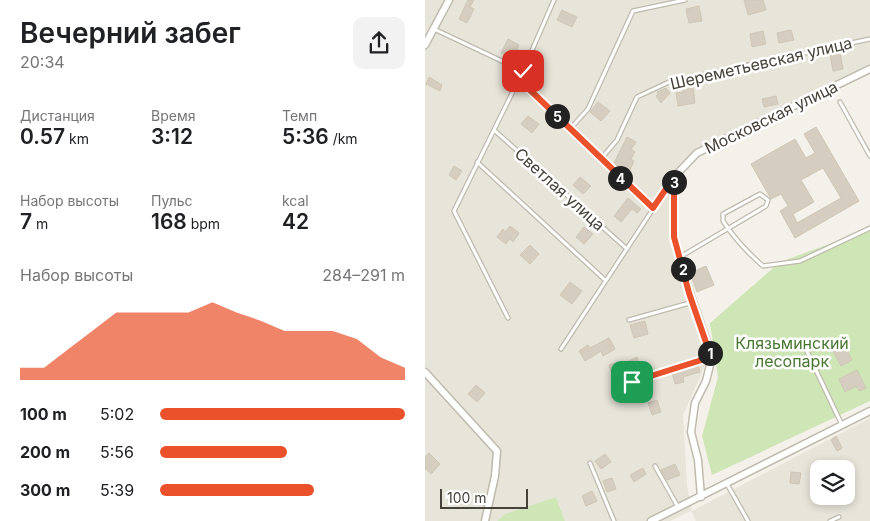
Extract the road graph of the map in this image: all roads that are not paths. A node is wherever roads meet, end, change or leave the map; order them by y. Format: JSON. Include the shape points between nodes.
{"nodes":[{"id":1,"x":449,"y":0,"type":"edge"},
{"id":2,"x":553,"y":0,"type":"edge"},
{"id":3,"x":685,"y":0,"type":"edge"},
{"id":4,"x":434,"y":29,"type":"junction"},
{"id":5,"x":870,"y":39,"type":"edge"},
{"id":6,"x":425,"y":45,"type":"edge"},
{"id":7,"x":870,"y":69,"type":"edge"},
{"id":8,"x":523,"y":71,"type":"junction"},
{"id":9,"x":840,"y":102,"type":"dead end"},
{"id":10,"x":570,"y":129,"type":"junction"},
{"id":11,"x":493,"y":130,"type":"junction"},
{"id":12,"x":870,"y":156,"type":"edge"},
{"id":13,"x":600,"y":160,"type":"junction"},
{"id":14,"x":477,"y":162,"type":"junction"},
{"id":15,"x":674,"y":177,"type":"junction"},
{"id":16,"x":653,"y":208,"type":"junction"},
{"id":17,"x":870,"y":228,"type":"edge"},
{"id":18,"x":728,"y":229,"type":"junction"},
{"id":19,"x":627,"y":249,"type":"junction"},
{"id":20,"x":680,"y":257,"type":"junction"},
{"id":21,"x":605,"y":280,"type":"junction"},
{"id":22,"x":693,"y":302,"type":"junction"},
{"id":23,"x":508,"y":318,"type":"dead end"},
{"id":24,"x":629,"y":320,"type":"dead end"},
{"id":25,"x":804,"y":345,"type":"dead end"},
{"id":26,"x":561,"y":348,"type":"dead end"},
{"id":27,"x":711,"y":357,"type":"junction"},
{"id":28,"x":425,"y":372,"type":"edge"},
{"id":29,"x":632,"y":382,"type":"dead end"},
{"id":30,"x":870,"y":411,"type":"edge"},
{"id":31,"x":842,"y":425,"type":"junction"},
{"id":32,"x":590,"y":463,"type":"dead end"},
{"id":33,"x":655,"y":466,"type":"dead end"},
{"id":34,"x":727,"y":484,"type":"junction"},
{"id":35,"x":701,"y":497,"type":"junction"},
{"id":36,"x":678,"y":508,"type":"junction"},
{"id":37,"x":839,"y":517,"type":"dead end"},
{"id":38,"x":485,"y":521,"type":"edge"},
{"id":39,"x":614,"y":521,"type":"edge"},
{"id":40,"x":651,"y":521,"type":"edge"},
{"id":41,"x":748,"y":521,"type":"edge"},
{"id":42,"x":830,"y":521,"type":"edge"}],
"edges":[{"from":1,"to":4,"type":"street"},
{"from":2,"to":8,"type":"lane"},
{"from":3,"to":10,"type":"lane","via":[[633,11],[588,109]]},
{"from":4,"to":6,"type":"street"},
{"from":4,"to":8,"type":"lane"},
{"from":5,"to":13,"type":"lane","name":"Шереметьевская улица","via":[[669,82],[637,97],[617,140]]},
{"from":7,"to":15,"type":"street","name":"Московская улица","via":[[697,154]]},
{"from":8,"to":10,"type":"lane","via":[[529,89]]},
{"from":8,"to":11,"type":"lane"},
{"from":9,"to":12,"type":"lane"},
{"from":10,"to":13,"type":"lane"},
{"from":11,"to":14,"type":"lane"},
{"from":11,"to":19,"type":"lane","name":"Светлая улица"},
{"from":13,"to":16,"type":"lane"},
{"from":14,"to":21,"type":"lane"},
{"from":14,"to":23,"type":"lane","via":[[454,211]]},
{"from":15,"to":16,"type":"lane","name":"Московская улица"},
{"from":15,"to":20,"type":"street","via":[[674,237]]},
{"from":16,"to":19,"type":"lane","name":"Московская улица"},
{"from":17,"to":18,"type":"lane","via":[[800,261],[763,266]]},
{"from":18,"to":18,"type":"lane","via":[[766,206],[768,200],[765,196],[760,194],[723,214],[723,222]]},
{"from":18,"to":20,"type":"lane"},
{"from":19,"to":21,"type":"lane","name":"Московская улица"},
{"from":20,"to":22,"type":"street"},
{"from":21,"to":26,"type":"lane","name":"Московская улица"},
{"from":22,"to":24,"type":"lane"},
{"from":22,"to":27,"type":"street"},
{"from":25,"to":31,"type":"lane"},
{"from":27,"to":29,"type":"lane"},
{"from":27,"to":35,"type":"street","via":[[706,381],[695,402],[691,432],[698,460]]},
{"from":28,"to":38,"type":"street","via":[[497,451]]},
{"from":30,"to":31,"type":"street"},
{"from":31,"to":34,"type":"street"},
{"from":32,"to":39,"type":"lane"},
{"from":33,"to":36,"type":"lane"},
{"from":34,"to":35,"type":"street"},
{"from":34,"to":41,"type":"lane"},
{"from":35,"to":36,"type":"street"},
{"from":36,"to":40,"type":"street"},
{"from":37,"to":42,"type":"lane"}]}
